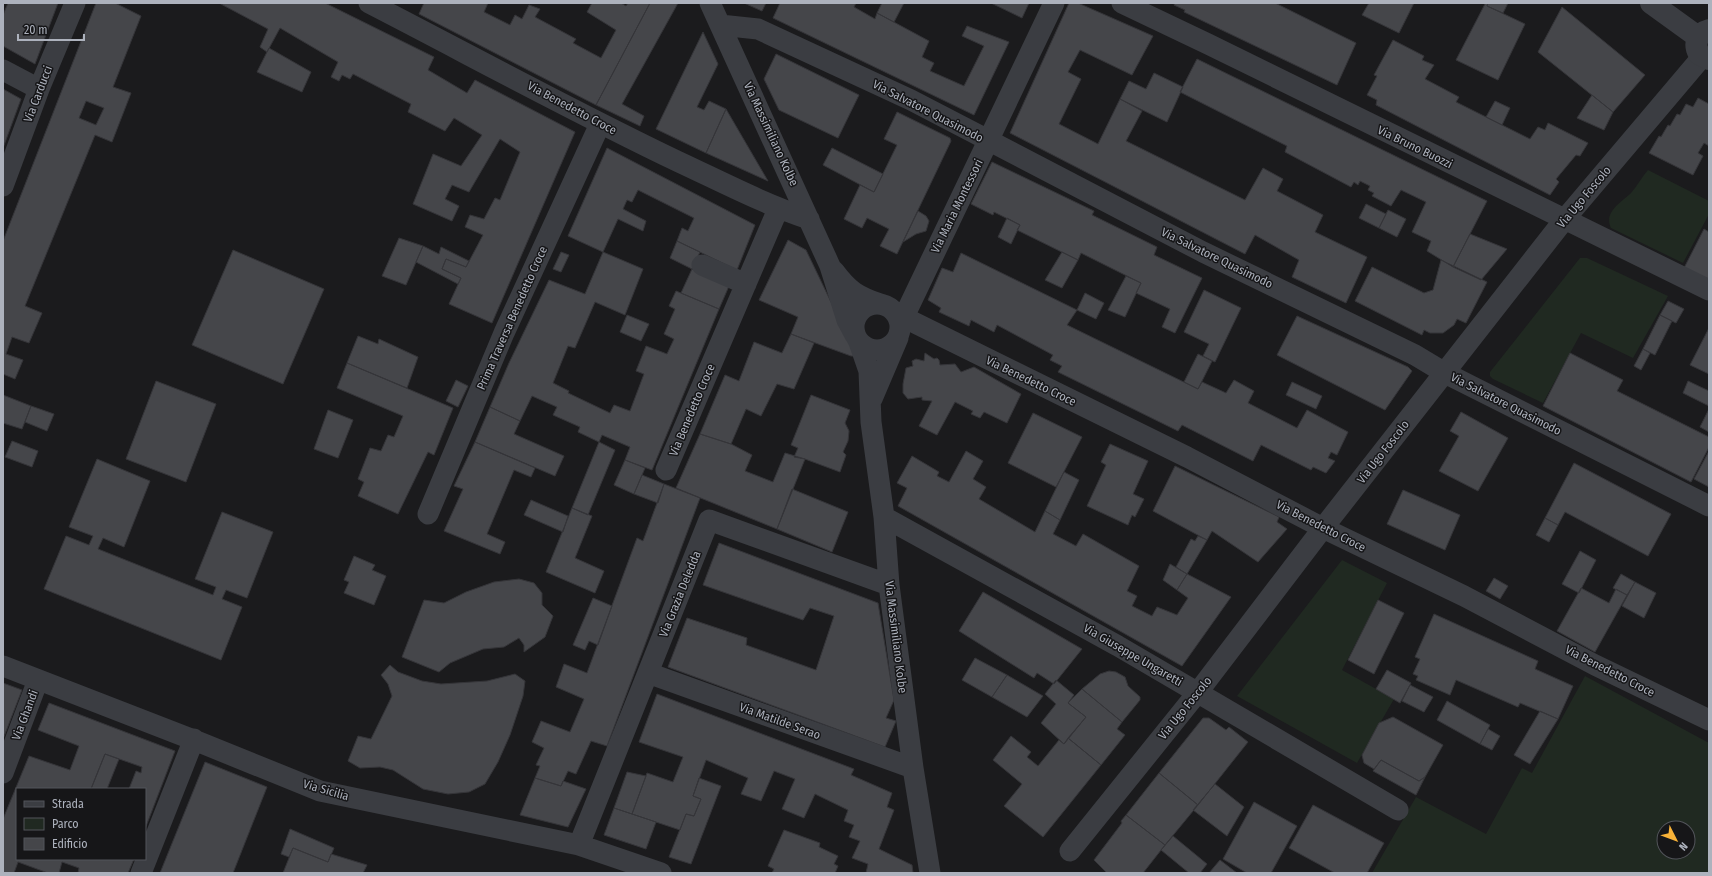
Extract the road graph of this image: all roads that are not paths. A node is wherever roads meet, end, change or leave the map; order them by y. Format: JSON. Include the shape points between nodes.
{"nodes":[{"id":1,"x":75,"y":3,"type":"edge"},
{"id":2,"x":369,"y":3,"type":"edge"},
{"id":3,"x":710,"y":3,"type":"edge"},
{"id":4,"x":1054,"y":3,"type":"edge"},
{"id":5,"x":1122,"y":3,"type":"edge"},
{"id":6,"x":1650,"y":3,"type":"edge"},
{"id":7,"x":403,"y":11,"type":"edge"},
{"id":8,"x":720,"y":25,"type":"junction"},
{"id":9,"x":1704,"y":46,"type":"edge"},
{"id":10,"x":3,"y":70,"type":"edge"},
{"id":11,"x":39,"y":89,"type":"junction"},
{"id":12,"x":600,"y":124,"type":"junction"},
{"id":13,"x":988,"y":142,"type":"junction"},
{"id":14,"x":3,"y":186,"type":"edge"},
{"id":15,"x":778,"y":208,"type":"junction"},
{"id":16,"x":809,"y":219,"type":"junction"},
{"id":17,"x":1564,"y":220,"type":"junction"},
{"id":18,"x":702,"y":265,"type":"dead end"},
{"id":19,"x":830,"y":266,"type":"junction"},
{"id":20,"x":746,"y":284,"type":"junction"},
{"id":21,"x":1709,"y":290,"type":"edge"},
{"id":22,"x":880,"y":304,"type":"junction"},
{"id":23,"x":901,"y":326,"type":"junction"},
{"id":24,"x":857,"y":339,"type":"junction"},
{"id":25,"x":1445,"y":373,"type":"junction"},
{"id":26,"x":871,"y":400,"type":"junction"},
{"id":27,"x":666,"y":470,"type":"dead end"},
{"id":28,"x":1709,"y":506,"type":"edge"},
{"id":29,"x":428,"y":514,"type":"dead end"},
{"id":30,"x":884,"y":517,"type":"junction"},
{"id":31,"x":1323,"y":528,"type":"junction"},
{"id":32,"x":889,"y":585,"type":"junction"},
{"id":33,"x":3,"y":666,"type":"edge"},
{"id":34,"x":648,"y":673,"type":"junction"},
{"id":35,"x":38,"y":680,"type":"junction"},
{"id":36,"x":1198,"y":692,"type":"junction"},
{"id":37,"x":1709,"y":720,"type":"edge"},
{"id":38,"x":194,"y":739,"type":"junction"},
{"id":39,"x":913,"y":768,"type":"junction"},
{"id":40,"x":3,"y":773,"type":"edge"},
{"id":41,"x":1398,"y":810,"type":"dead end"},
{"id":42,"x":579,"y":845,"type":"junction"},
{"id":43,"x":1070,"y":851,"type":"dead end"},
{"id":44,"x":141,"y":873,"type":"edge"},
{"id":45,"x":661,"y":873,"type":"edge"},
{"id":46,"x":930,"y":873,"type":"edge"}],
"edges":[{"from":1,"to":11,"type":"street","name":"Via Carducci"},
{"from":2,"to":7,"type":"street","name":"Via Benedetto Croce"},
{"from":3,"to":8,"type":"street","name":"Via Massimiliano Kolbe"},
{"from":4,"to":13,"type":"street","name":"Via Maria Montessori"},
{"from":5,"to":17,"type":"street","name":"Via Bruno Buozzi"},
{"from":6,"to":9,"type":"street"},
{"from":7,"to":12,"type":"street","name":"Via Benedetto Croce"},
{"from":8,"to":13,"type":"street","name":"Via Salvatore Quasimodo","via":[[758,29],[911,100]]},
{"from":8,"to":16,"type":"street","name":"Via Massimiliano Kolbe"},
{"from":9,"to":17,"type":"street","name":"Via Ugo Foscolo"},
{"from":10,"to":11,"type":"street"},
{"from":11,"to":14,"type":"street","name":"Via Carducci"},
{"from":12,"to":15,"type":"street","name":"Via Benedetto Croce"},
{"from":12,"to":29,"type":"street","name":"Prima Traversa Benedetto Croce","via":[[504,334]]},
{"from":13,"to":23,"type":"street","name":"Via Maria Montessori"},
{"from":13,"to":25,"type":"street","name":"Via Salvatore Quasimodo","via":[[1210,256],[1414,355]]},
{"from":15,"to":16,"type":"street","name":"Via Benedetto Croce"},
{"from":15,"to":20,"type":"street","name":"Via Benedetto Croce"},
{"from":16,"to":19,"type":"street","name":"Via Massimiliano Kolbe"},
{"from":17,"to":21,"type":"street","name":"Via Bruno Buozzi"},
{"from":17,"to":25,"type":"street","name":"Via Ugo Foscolo"},
{"from":18,"to":20,"type":"street"},
{"from":19,"to":22,"type":"street","name":"Via Massimiliano Kolbe","via":[[844,284],[860,297]]},
{"from":19,"to":24,"type":"street","name":"Via Massimiliano Kolbe","via":[[847,320]]},
{"from":20,"to":27,"type":"street","name":"Via Benedetto Croce"},
{"from":22,"to":23,"type":"street","name":"Via Massimiliano Kolbe","via":[[893,310]]},
{"from":22,"to":24,"type":"street","name":"Via Massimiliano Kolbe","via":[[872,305],[859,313],[854,327]]},
{"from":23,"to":24,"type":"street","via":[[888,349],[872,351]]},
{"from":23,"to":26,"type":"street","name":"Via Massimiliano Kolbe"},
{"from":23,"to":31,"type":"street","name":"Via Benedetto Croce","via":[[932,332],[1180,454]]},
{"from":24,"to":26,"type":"street","name":"Via Massimiliano Kolbe","via":[[869,371]]},
{"from":25,"to":28,"type":"street","name":"Via Salvatore Quasimodo"},
{"from":25,"to":31,"type":"street","name":"Via Ugo Foscolo"},
{"from":26,"to":30,"type":"street","name":"Via Massimiliano Kolbe","via":[[871,422]]},
{"from":30,"to":32,"type":"street","name":"Via Massimiliano Kolbe"},
{"from":30,"to":36,"type":"street","name":"Via Giuseppe Ungaretti"},
{"from":31,"to":36,"type":"street","name":"Via Ugo Foscolo"},
{"from":31,"to":37,"type":"street","name":"Via Benedetto Croce"},
{"from":32,"to":34,"type":"street","name":"Via Grazia Deledda","via":[[709,520]]},
{"from":32,"to":39,"type":"street","name":"Via Massimiliano Kolbe"},
{"from":33,"to":35,"type":"street","name":"Via Sicilia"},
{"from":34,"to":39,"type":"street","name":"Via Matilde Serao"},
{"from":34,"to":42,"type":"street","name":"Via Grazia Deledda"},
{"from":35,"to":38,"type":"street","name":"Via Sicilia"},
{"from":35,"to":40,"type":"street","name":"Via Ghandi"},
{"from":36,"to":41,"type":"street","name":"Via Giuseppe Ungaretti"},
{"from":36,"to":43,"type":"street","name":"Via Ugo Foscolo"},
{"from":38,"to":42,"type":"street","name":"Via Sicilia","via":[[320,791]]},
{"from":38,"to":44,"type":"street"},
{"from":39,"to":46,"type":"street","name":"Via Massimiliano Kolbe"},
{"from":42,"to":45,"type":"street","name":"Via Sicilia"}]}
